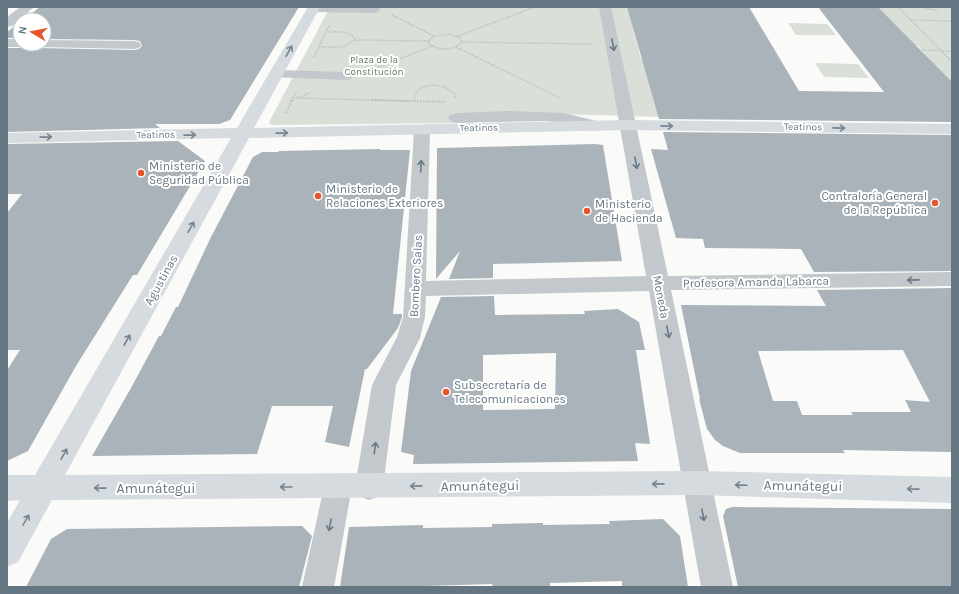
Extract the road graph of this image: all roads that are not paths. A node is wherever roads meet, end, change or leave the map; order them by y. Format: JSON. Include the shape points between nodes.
{"nodes":[{"id":1,"x":28,"y":7,"type":"edge"},
{"id":2,"x":313,"y":7,"type":"edge"},
{"id":3,"x":605,"y":7,"type":"edge"},
{"id":4,"x":374,"y":10,"type":"dead end"},
{"id":5,"x":7,"y":23,"type":"edge"},
{"id":6,"x":52,"y":44,"type":"edge"},
{"id":7,"x":134,"y":45,"type":"dead end"},
{"id":8,"x":276,"y":74,"type":"junction"},
{"id":9,"x":346,"y":76,"type":"dead end"},
{"id":10,"x":455,"y":110,"type":"road end"},
{"id":11,"x":628,"y":125,"type":"junction"},
{"id":12,"x":599,"y":126,"type":"junction"},
{"id":13,"x":952,"y":129,"type":"edge"},
{"id":14,"x":422,"y":130,"type":"junction"},
{"id":15,"x":243,"y":134,"type":"junction"},
{"id":16,"x":7,"y":138,"type":"edge"},
{"id":17,"x":952,"y":279,"type":"edge"},
{"id":18,"x":658,"y":283,"type":"junction"},
{"id":19,"x":416,"y":289,"type":"junction"},
{"id":20,"x":697,"y":483,"type":"junction"},
{"id":21,"x":338,"y":487,"type":"junction"},
{"id":22,"x":369,"y":487,"type":"junction"},
{"id":23,"x":7,"y":488,"type":"edge"},
{"id":24,"x":44,"y":488,"type":"junction"},
{"id":25,"x":952,"y":490,"type":"edge"},
{"id":26,"x":7,"y":552,"type":"edge"},
{"id":27,"x":318,"y":587,"type":"edge"},
{"id":28,"x":716,"y":587,"type":"edge"}],
"edges":[{"from":1,"to":5,"type":"street"},
{"from":2,"to":4,"type":"street"},
{"from":8,"to":2,"type":"main road","name":"Agustinas","one_way":true},
{"from":3,"to":11,"type":"street","name":"Moneda","one_way":true},
{"from":6,"to":7,"type":"street"},
{"from":8,"to":9,"type":"street"},
{"from":8,"to":15,"type":"main road","name":"Agustinas"},
{"from":10,"to":12,"type":"street","via":[[558,116]]},
{"from":11,"to":12,"type":"main road","name":"Teatinos"},
{"from":11,"to":13,"type":"main road","name":"Teatinos","one_way":true},
{"from":11,"to":18,"type":"street","name":"Moneda","one_way":true},
{"from":12,"to":14,"type":"main road","name":"Teatinos"},
{"from":15,"to":14,"type":"main road","name":"Teatinos","one_way":true},
{"from":19,"to":14,"type":"street","name":"Bombero Salas","one_way":true},
{"from":16,"to":15,"type":"main road","name":"Teatinos","one_way":true},
{"from":24,"to":15,"type":"main road","name":"Agustinas","one_way":true},
{"from":17,"to":18,"type":"street","name":"Profesora Amanda Labarca","one_way":true},
{"from":18,"to":19,"type":"street","name":"Profesora Amanda Labarca"},
{"from":18,"to":20,"type":"street","name":"Moneda","one_way":true},
{"from":22,"to":19,"type":"street","name":"Bombero Salas","one_way":true,"via":[[384,385],[412,328]]},
{"from":20,"to":22,"type":"main road","name":"Amunátegui","one_way":true},
{"from":25,"to":20,"type":"main road","name":"Amunátegui","one_way":true},
{"from":20,"to":28,"type":"street","name":"Moneda","one_way":true},
{"from":21,"to":22,"type":"main road","name":"Amunátegui"},
{"from":21,"to":24,"type":"main road","name":"Amunátegui","one_way":true},
{"from":21,"to":27,"type":"street","one_way":true},
{"from":23,"to":24,"type":"main road","name":"Amunátegui"},
{"from":26,"to":24,"type":"main road","name":"Agustinas","one_way":true}]}
